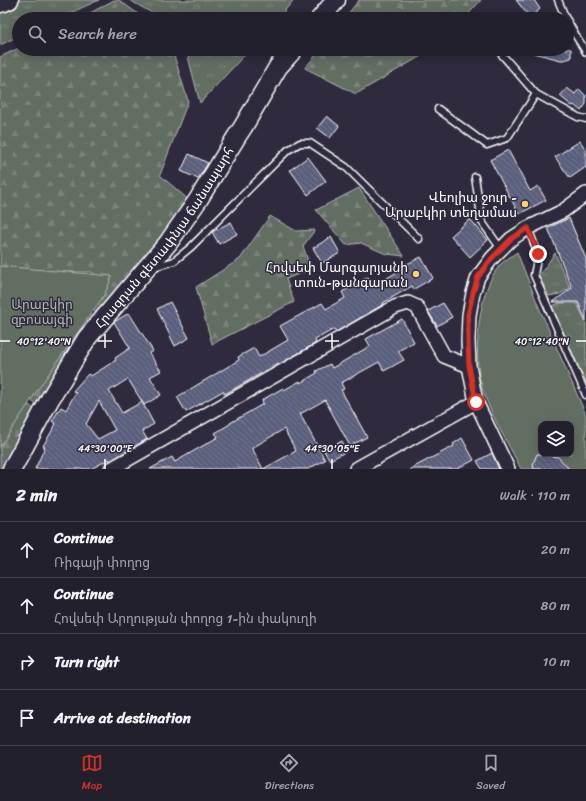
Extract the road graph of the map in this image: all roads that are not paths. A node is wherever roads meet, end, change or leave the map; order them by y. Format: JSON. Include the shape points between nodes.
{"nodes":[{"id":1,"x":9,"y":0,"type":"edge"},
{"id":2,"x":336,"y":0,"type":"edge"},
{"id":3,"x":558,"y":0,"type":"edge"},
{"id":4,"x":0,"y":3,"type":"edge"},
{"id":5,"x":326,"y":12,"type":"edge"},
{"id":6,"x":563,"y":12,"type":"edge"},
{"id":7,"x":574,"y":32,"type":"edge"},
{"id":8,"x":586,"y":52,"type":"edge"},
{"id":9,"x":288,"y":56,"type":"edge"},
{"id":10,"x":503,"y":56,"type":"edge"},
{"id":11,"x":536,"y":94,"type":"junction"},
{"id":12,"x":438,"y":110,"type":"dead end"},
{"id":13,"x":586,"y":118,"type":"edge"},
{"id":14,"x":475,"y":177,"type":"dead end"},
{"id":15,"x":586,"y":194,"type":"edge"},
{"id":16,"x":528,"y":228,"type":"junction"},
{"id":17,"x":419,"y":239,"type":"dead end"},
{"id":18,"x":501,"y":249,"type":"junction"},
{"id":19,"x":145,"y":270,"type":"junction"},
{"id":20,"x":469,"y":366,"type":"junction"},
{"id":21,"x":586,"y":395,"type":"edge"},
{"id":22,"x":476,"y":402,"type":"junction"},
{"id":23,"x":12,"y":469,"type":"edge"},
{"id":24,"x":111,"y":469,"type":"edge"},
{"id":25,"x":356,"y":469,"type":"edge"},
{"id":26,"x":508,"y":469,"type":"edge"}],
"edges":[{"from":1,"to":4,"type":"street"},
{"from":2,"to":5,"type":"street"},
{"from":3,"to":6,"type":"lane"},
{"from":7,"to":8,"type":"lane"},
{"from":9,"to":19,"type":"street","name":"Հրազդան գետափնյա ճանապարհ","via":[[278,67],[198,200],[168,243]]},
{"from":10,"to":11,"type":"lane"},
{"from":11,"to":12,"type":"lane","via":[[507,138],[487,145]]},
{"from":11,"to":13,"type":"lane","via":[[578,117]]},
{"from":14,"to":18,"type":"lane","via":[[482,222]]},
{"from":15,"to":16,"type":"street","via":[[563,210]]},
{"from":16,"to":18,"type":"street"},
{"from":16,"to":21,"type":"lane","via":[[538,254],[534,275]]},
{"from":17,"to":19,"type":"lane","via":[[346,167],[310,143],[300,143],[288,150],[174,261]]},
{"from":18,"to":20,"type":"street","via":[[478,277],[473,293],[468,315]]},
{"from":19,"to":23,"type":"street","name":"Հրազդան գետափնյա ճանապարհ","via":[[87,338]]},
{"from":20,"to":22,"type":"street"},
{"from":20,"to":24,"type":"street","via":[[444,356],[417,308],[408,303],[396,307]]},
{"from":22,"to":25,"type":"street"},
{"from":22,"to":26,"type":"street"}]}
